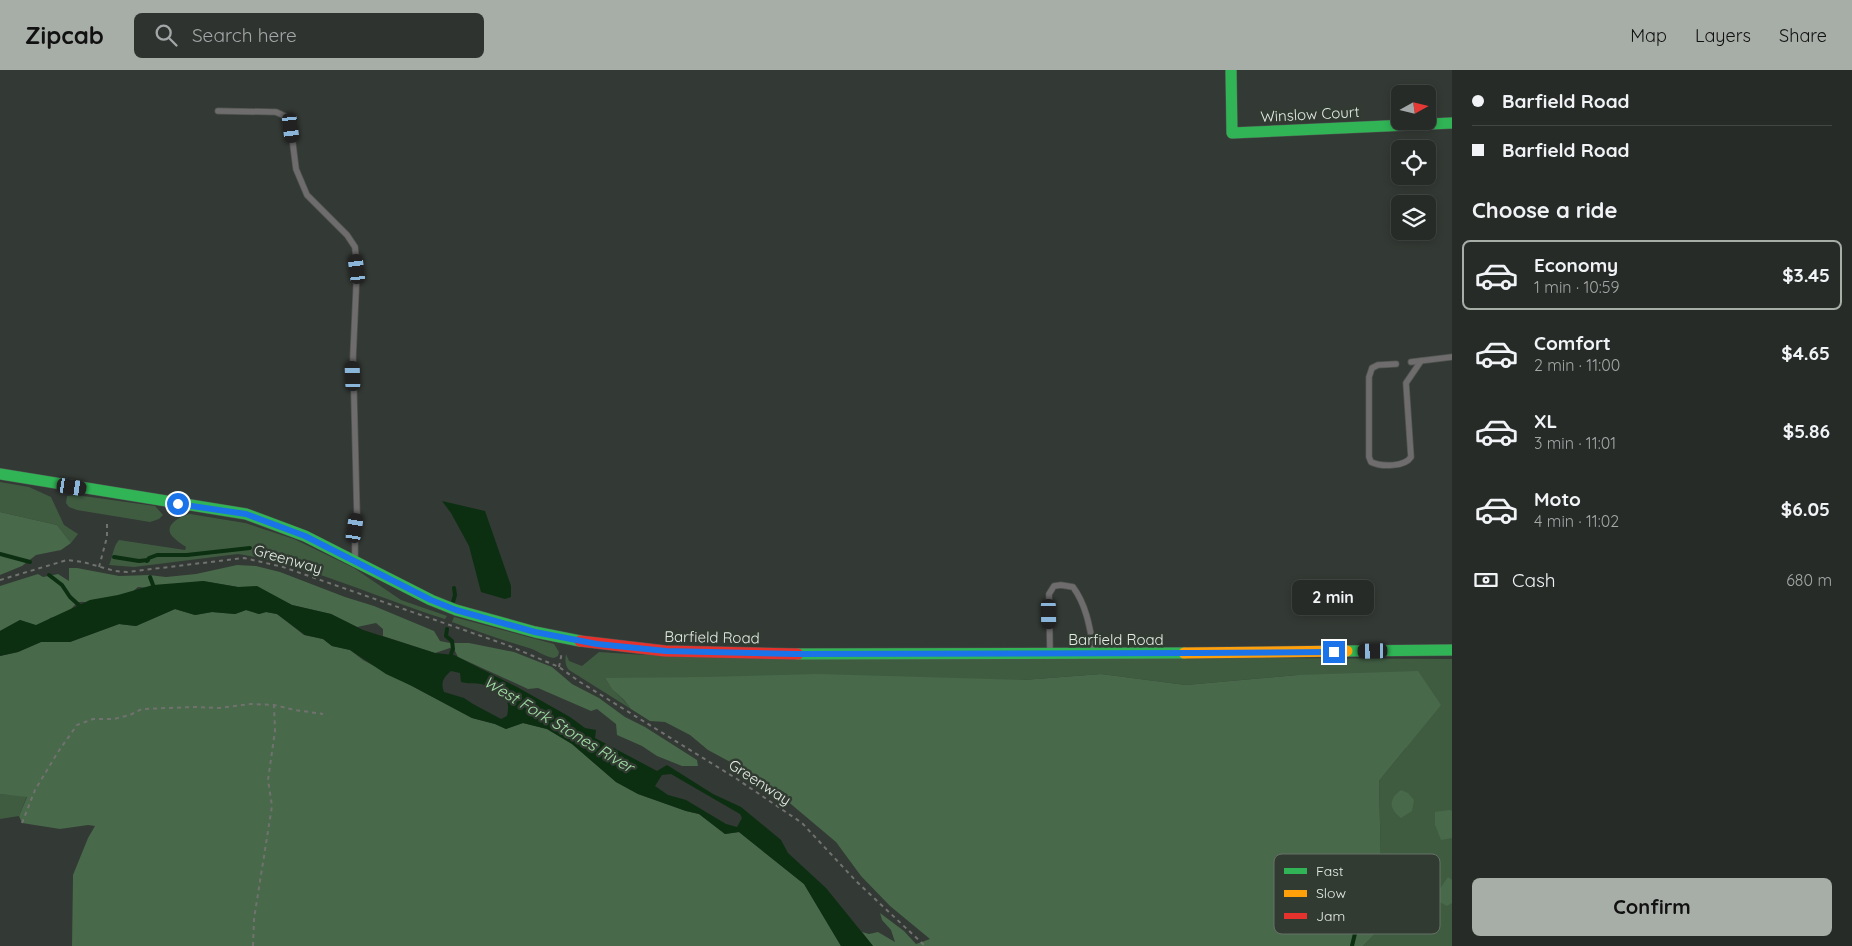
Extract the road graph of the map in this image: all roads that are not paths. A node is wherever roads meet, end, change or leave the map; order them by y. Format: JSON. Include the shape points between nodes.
{"nodes":[{"id":1,"x":1231,"y":70,"type":"edge"},
{"id":2,"x":218,"y":111,"type":"dead end"},
{"id":3,"x":1452,"y":123,"type":"edge"},
{"id":4,"x":1452,"y":357,"type":"edge"},
{"id":5,"x":1421,"y":361,"type":"junction"},
{"id":6,"x":1412,"y":362,"type":"dead end"},
{"id":7,"x":1396,"y":364,"type":"dead end"},
{"id":8,"x":0,"y":474,"type":"edge"},
{"id":9,"x":355,"y":563,"type":"junction"},
{"id":10,"x":1452,"y":650,"type":"edge"},
{"id":11,"x":1050,"y":654,"type":"junction"},
{"id":12,"x":1094,"y":654,"type":"junction"}],
"edges":[{"from":1,"to":3,"type":"street","name":"Winslow Court","via":[[1232,133]]},
{"from":2,"to":9,"type":"lane","via":[[276,112],[287,117],[296,168],[307,195],[347,235],[355,248]]},
{"from":4,"to":5,"type":"lane"},
{"from":5,"to":6,"type":"lane"},
{"from":5,"to":7,"type":"lane","via":[[1406,383],[1411,457],[1403,464],[1376,464],[1369,457],[1369,378],[1372,368]]},
{"from":8,"to":9,"type":"street","name":"Barfield Road","via":[[246,514],[305,536]]},
{"from":9,"to":11,"type":"street","name":"Barfield Road","via":[[456,610],[535,632],[597,644],[666,651],[795,654]]},
{"from":10,"to":12,"type":"street","name":"Barfield Road"},
{"from":11,"to":12,"type":"street","name":"Barfield Road"},
{"from":11,"to":12,"type":"lane","via":[[1049,594],[1054,586],[1061,585],[1073,587],[1080,597]]}]}
